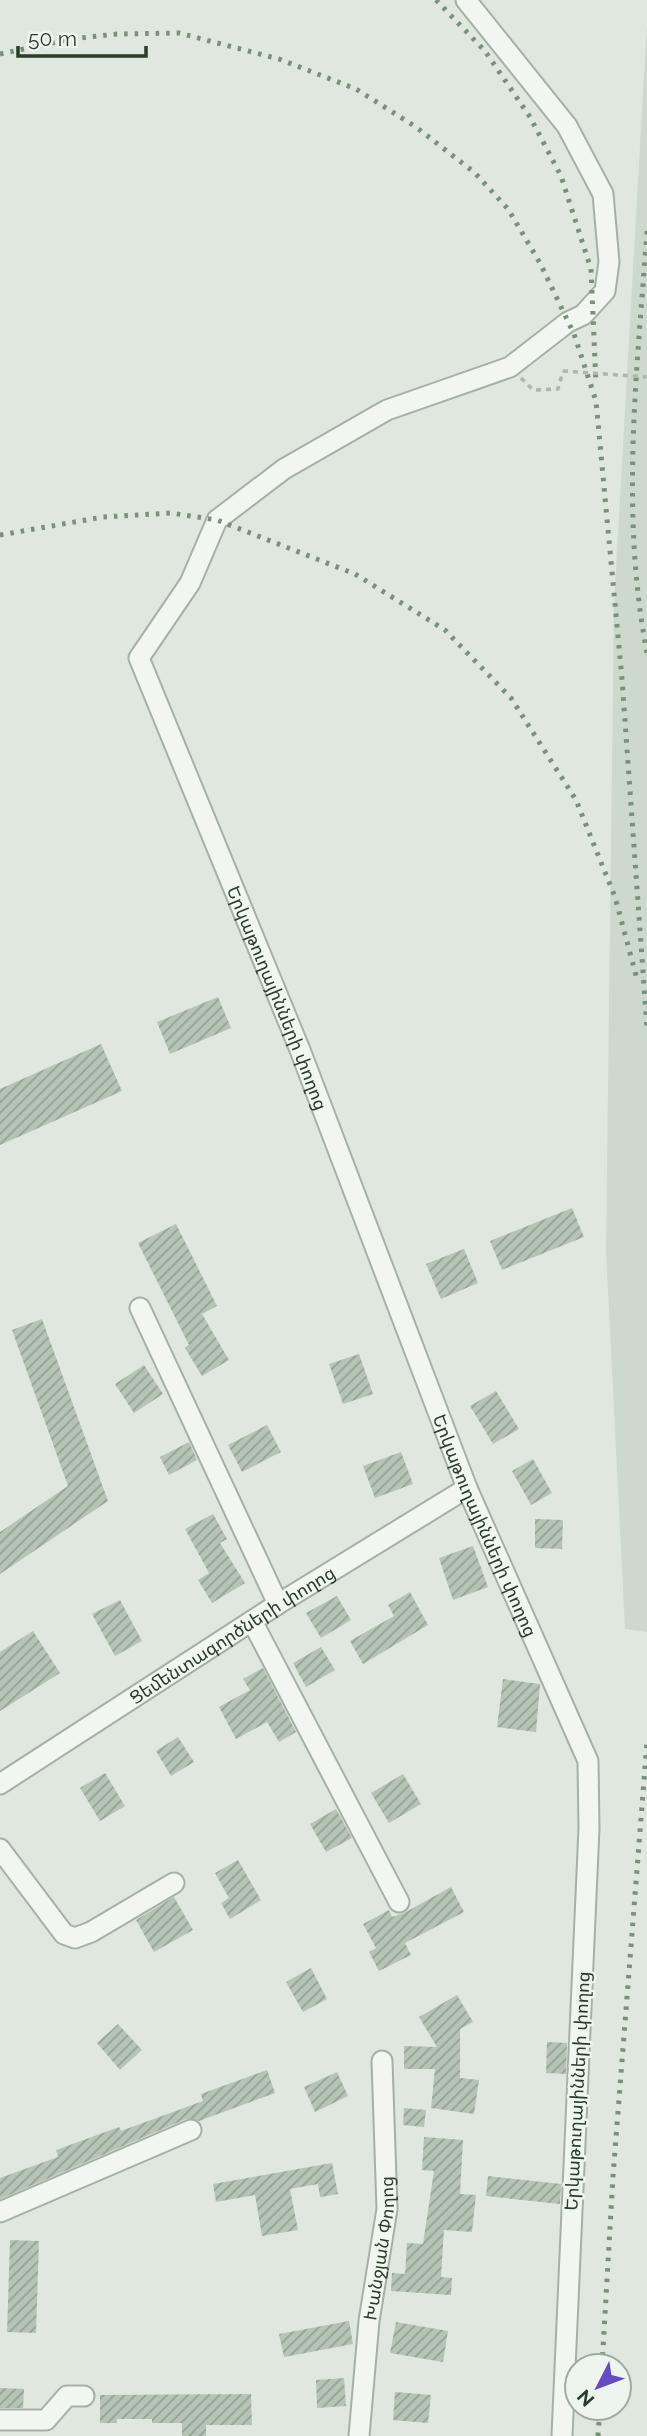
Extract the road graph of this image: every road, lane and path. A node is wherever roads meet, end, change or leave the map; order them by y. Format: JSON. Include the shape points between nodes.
{"nodes":[{"id":1,"x":466,"y":0,"type":"edge"},
{"id":2,"x":510,"y":367,"type":"junction"},
{"id":3,"x":647,"y":377,"type":"edge"},
{"id":4,"x":140,"y":1308,"type":"dead end"},
{"id":5,"x":467,"y":1488,"type":"junction"},
{"id":6,"x":278,"y":1604,"type":"junction"},
{"id":7,"x":252,"y":1621,"type":"junction"},
{"id":8,"x":0,"y":1784,"type":"edge"},
{"id":9,"x":0,"y":1849,"type":"edge"},
{"id":10,"x":174,"y":1883,"type":"dead end"},
{"id":11,"x":399,"y":1902,"type":"dead end"},
{"id":12,"x":382,"y":2061,"type":"dead end"},
{"id":13,"x":191,"y":2130,"type":"dead end"},
{"id":14,"x":0,"y":2213,"type":"edge"},
{"id":15,"x":84,"y":2396,"type":"dead end"},
{"id":16,"x":0,"y":2420,"type":"edge"},
{"id":17,"x":359,"y":2436,"type":"edge"},
{"id":18,"x":562,"y":2436,"type":"edge"}],
"edges":[{"from":1,"to":2,"type":"street","via":[[567,126],[604,194],[609,261],[605,291],[583,315],[568,321]]},
{"from":2,"to":3,"type":"path","bridge":true,"via":[[533,390],[558,389],[563,371]]},
{"from":2,"to":5,"type":"street","name":"Երկաթուղայինների փողոց","via":[[387,410],[284,469],[217,520],[190,583],[139,658],[300,1050]]},
{"from":4,"to":6,"type":"street"},
{"from":5,"to":6,"type":"street","name":"Ցեմենտագործների փողոց"},
{"from":5,"to":18,"type":"street","name":"Երկաթուղայինների փողոց","via":[[588,1761],[589,1828]]},
{"from":6,"to":7,"type":"street","name":"Ցեմենտագործների փողոց"},
{"from":7,"to":8,"type":"street","name":"Ցեմենտագործների փողոց"},
{"from":7,"to":11,"type":"street"},
{"from":9,"to":10,"type":"street","via":[[64,1934],[75,1938]]},
{"from":12,"to":17,"type":"street","name":"Խանջյան Փողոց","via":[[387,2209],[369,2321]]},
{"from":13,"to":14,"type":"street"},
{"from":15,"to":16,"type":"street","via":[[66,2396],[46,2420]]}]}
